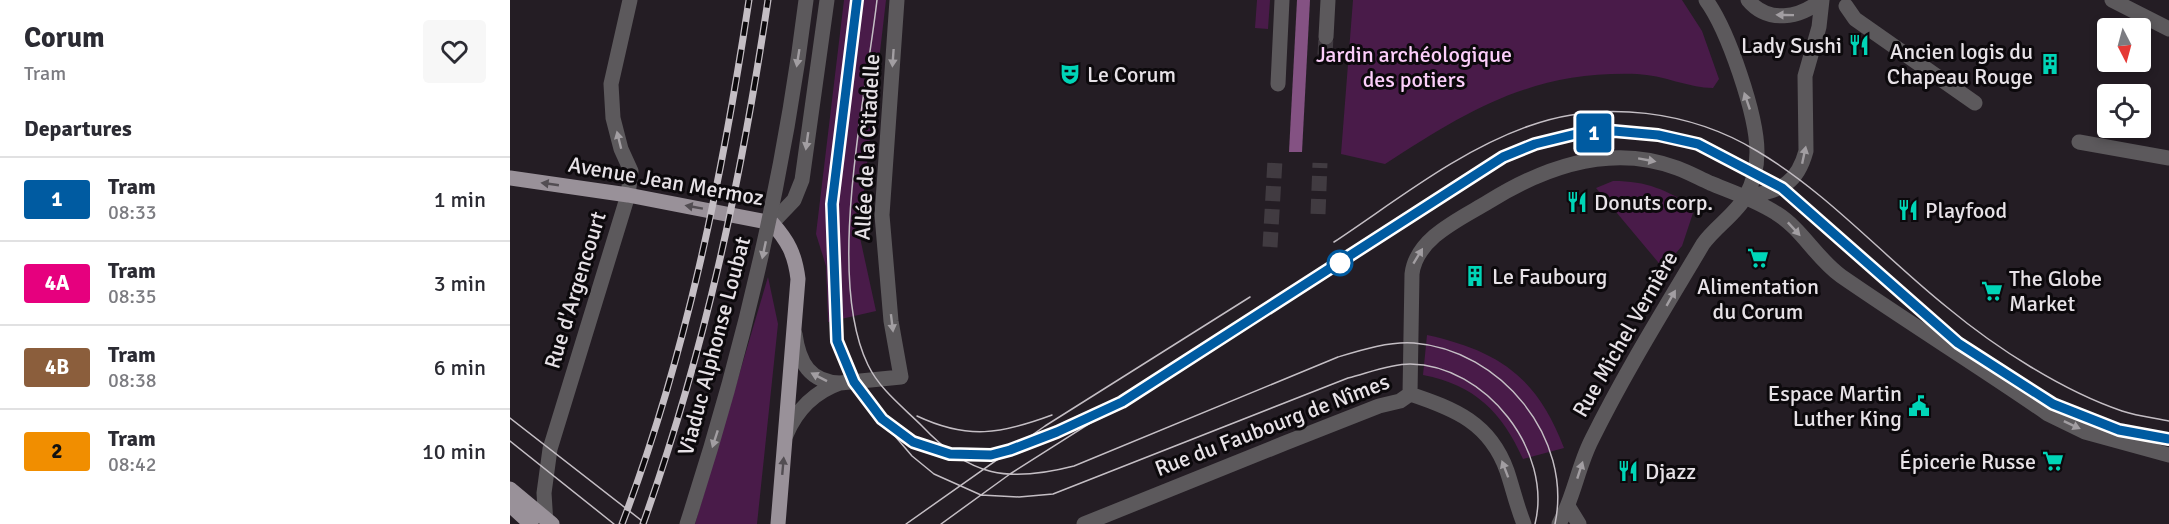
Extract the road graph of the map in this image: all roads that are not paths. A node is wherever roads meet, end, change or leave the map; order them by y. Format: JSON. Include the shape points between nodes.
{"nodes":[{"id":1,"x":630,"y":0,"type":"edge"},
{"id":2,"x":806,"y":0,"type":"edge"},
{"id":3,"x":827,"y":0,"type":"edge"},
{"id":4,"x":897,"y":0,"type":"edge"},
{"id":5,"x":1282,"y":0,"type":"edge"},
{"id":6,"x":1328,"y":0,"type":"edge"},
{"id":7,"x":1706,"y":0,"type":"edge"},
{"id":8,"x":1748,"y":0,"type":"edge"},
{"id":9,"x":1823,"y":0,"type":"edge"},
{"id":10,"x":2112,"y":0,"type":"edge"},
{"id":11,"x":1847,"y":3,"type":"edge"},
{"id":12,"x":2169,"y":29,"type":"edge"},
{"id":13,"x":1326,"y":37,"type":"tunnel mouth"},
{"id":14,"x":1278,"y":84,"type":"dead end"},
{"id":15,"x":1975,"y":103,"type":"dead end"},
{"id":16,"x":2079,"y":142,"type":"dead end"},
{"id":17,"x":2169,"y":158,"type":"edge"},
{"id":18,"x":510,"y":178,"type":"edge"},
{"id":19,"x":628,"y":195,"type":"junction"},
{"id":20,"x":1745,"y":198,"type":"junction"},
{"id":21,"x":772,"y":223,"type":"junction"},
{"id":22,"x":794,"y":329,"type":"junction"},
{"id":23,"x":840,"y":383,"type":"junction"},
{"id":24,"x":1410,"y":393,"type":"junction"},
{"id":25,"x":786,"y":435,"type":"junction"},
{"id":26,"x":2169,"y":455,"type":"edge"},
{"id":27,"x":510,"y":489,"type":"edge"},
{"id":28,"x":510,"y":505,"type":"edge"},
{"id":29,"x":1568,"y":507,"type":"junction"},
{"id":30,"x":548,"y":522,"type":"edge"},
{"id":31,"x":531,"y":524,"type":"edge"},
{"id":32,"x":687,"y":524,"type":"edge"},
{"id":33,"x":778,"y":524,"type":"edge"},
{"id":34,"x":1084,"y":524,"type":"edge"},
{"id":35,"x":1524,"y":524,"type":"edge"},
{"id":36,"x":1559,"y":524,"type":"edge"},
{"id":37,"x":1579,"y":524,"type":"edge"}],
"edges":[{"from":19,"to":1,"type":"street","name":"Rue d'Argencourt","one_way":true,"via":[[631,171],[621,149],[611,84]]},
{"from":2,"to":32,"type":"street","name":"Viaduc Alphonse Loubat","one_way":true,"bridge":true,"via":[[780,178],[754,295]]},
{"from":3,"to":21,"type":"street","one_way":true,"via":[[802,180],[794,200]]},
{"from":4,"to":23,"type":"street","name":"Allée de la Citadelle","one_way":true,"via":[[882,215],[891,321],[901,377]]},
{"from":5,"to":14,"type":"street"},
{"from":6,"to":13,"type":"street"},
{"from":20,"to":7,"type":"street","one_way":true,"via":[[1755,173],[1753,117],[1724,31]]},
{"from":9,"to":8,"type":"street","one_way":true,"via":[[1810,10],[1782,16],[1765,12]]},
{"from":9,"to":11,"type":"street"},
{"from":20,"to":9,"type":"street","one_way":true,"via":[[1782,188],[1803,163],[1805,76]]},
{"from":10,"to":12,"type":"street"},
{"from":11,"to":15,"type":"street","via":[[1855,19]]},
{"from":16,"to":17,"type":"street"},
{"from":19,"to":18,"type":"main road","name":"Avenue Jean Mermoz","one_way":true},
{"from":21,"to":19,"type":"main road","name":"Avenue Jean Mermoz","one_way":true},
{"from":19,"to":30,"type":"street","name":"Rue d'Argencourt","via":[[550,448],[544,493]]},
{"from":24,"to":20,"type":"street","name":"Rue du Faubourg de Nîmes","one_way":true,"via":[[1413,262],[1429,242],[1498,195],[1559,166],[1596,158],[1628,158],[1677,168]]},
{"from":20,"to":26,"type":"street","name":"Rue du Faubourg de Nîmes","one_way":true,"via":[[1791,224],[1829,267],[2048,414],[2085,432]]},
{"from":29,"to":20,"type":"street","name":"Rue Michel Vernière","one_way":true,"via":[[1587,449],[1607,408],[1703,244]]},
{"from":21,"to":22,"type":"main road","name":"Avenue Jean Mermoz","via":[[788,241],[795,257],[798,279]]},
{"from":23,"to":22,"type":"street","name":"Allée de la Citadelle","one_way":true,"via":[[818,379],[805,368]]},
{"from":22,"to":25,"type":"main road","name":"Allée de la Citadelle"},
{"from":23,"to":25,"type":"street","name":"Allée de la Citadelle","via":[[819,392],[805,404]]},
{"from":24,"to":34,"type":"street","name":"Rue du Faubourg de Nîmes","via":[[1400,401]]},
{"from":35,"to":24,"type":"street","one_way":true,"via":[[1506,470],[1488,436],[1452,409]]},
{"from":33,"to":25,"type":"main road","name":"Allée de la Citadelle","one_way":true},
{"from":27,"to":30,"type":"main road"},
{"from":28,"to":31,"type":"main road"},
{"from":29,"to":36,"type":"street","name":"Rue Michel Vernière"},
{"from":29,"to":37,"type":"street"}]}
